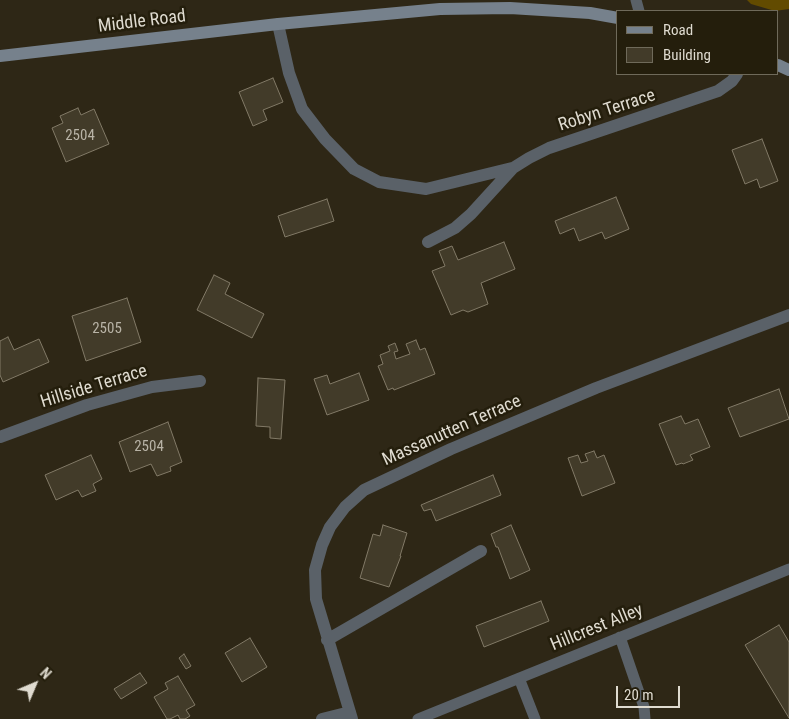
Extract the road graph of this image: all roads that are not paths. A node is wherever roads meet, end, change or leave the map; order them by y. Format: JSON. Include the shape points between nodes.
{"nodes":[{"id":1,"x":616,"y":18,"type":"edge"},
{"id":2,"x":278,"y":24,"type":"junction"},
{"id":3,"x":0,"y":56,"type":"edge"},
{"id":4,"x":736,"y":75,"type":"edge"},
{"id":5,"x":512,"y":168,"type":"junction"},
{"id":6,"x":428,"y":242,"type":"dead end"},
{"id":7,"x":789,"y":314,"type":"edge"},
{"id":8,"x":200,"y":381,"type":"dead end"},
{"id":9,"x":0,"y":437,"type":"edge"},
{"id":10,"x":481,"y":551,"type":"dead end"},
{"id":11,"x":789,"y":569,"type":"edge"},
{"id":12,"x":620,"y":637,"type":"junction"},
{"id":13,"x":327,"y":640,"type":"junction"},
{"id":14,"x":520,"y":678,"type":"junction"},
{"id":15,"x":351,"y":715,"type":"edge"},
{"id":16,"x":322,"y":719,"type":"edge"},
{"id":17,"x":418,"y":719,"type":"edge"},
{"id":18,"x":535,"y":719,"type":"edge"},
{"id":19,"x":645,"y":719,"type":"edge"}],
"edges":[{"from":1,"to":2,"type":"main road","name":"Middle Road","via":[[510,8],[440,9]]},
{"from":2,"to":3,"type":"main road","name":"Middle Road"},
{"from":2,"to":5,"type":"street","name":"Robyn Terrace","via":[[289,73],[302,109],[324,139],[354,169],[379,182],[426,189]]},
{"from":4,"to":5,"type":"street","name":"Robyn Terrace","via":[[718,92],[549,148]]},
{"from":5,"to":6,"type":"street","name":"Robyn Terrace","via":[[471,214],[455,228]]},
{"from":7,"to":13,"type":"street","name":"Massanutten Terrace","via":[[596,388],[364,490],[330,527],[315,570],[316,599]]},
{"from":8,"to":9,"type":"street","name":"Hillside Terrace","via":[[152,387],[87,405]]},
{"from":10,"to":13,"type":"street"},
{"from":11,"to":12,"type":"lane","name":"Hillcrest Alley"},
{"from":12,"to":14,"type":"lane","name":"Hillcrest Alley"},
{"from":12,"to":19,"type":"lane","via":[[644,707]]},
{"from":13,"to":15,"type":"street","name":"Massanutten Terrace"},
{"from":14,"to":17,"type":"lane","name":"Hillcrest Alley"},
{"from":14,"to":18,"type":"lane"},
{"from":15,"to":16,"type":"street"}]}
